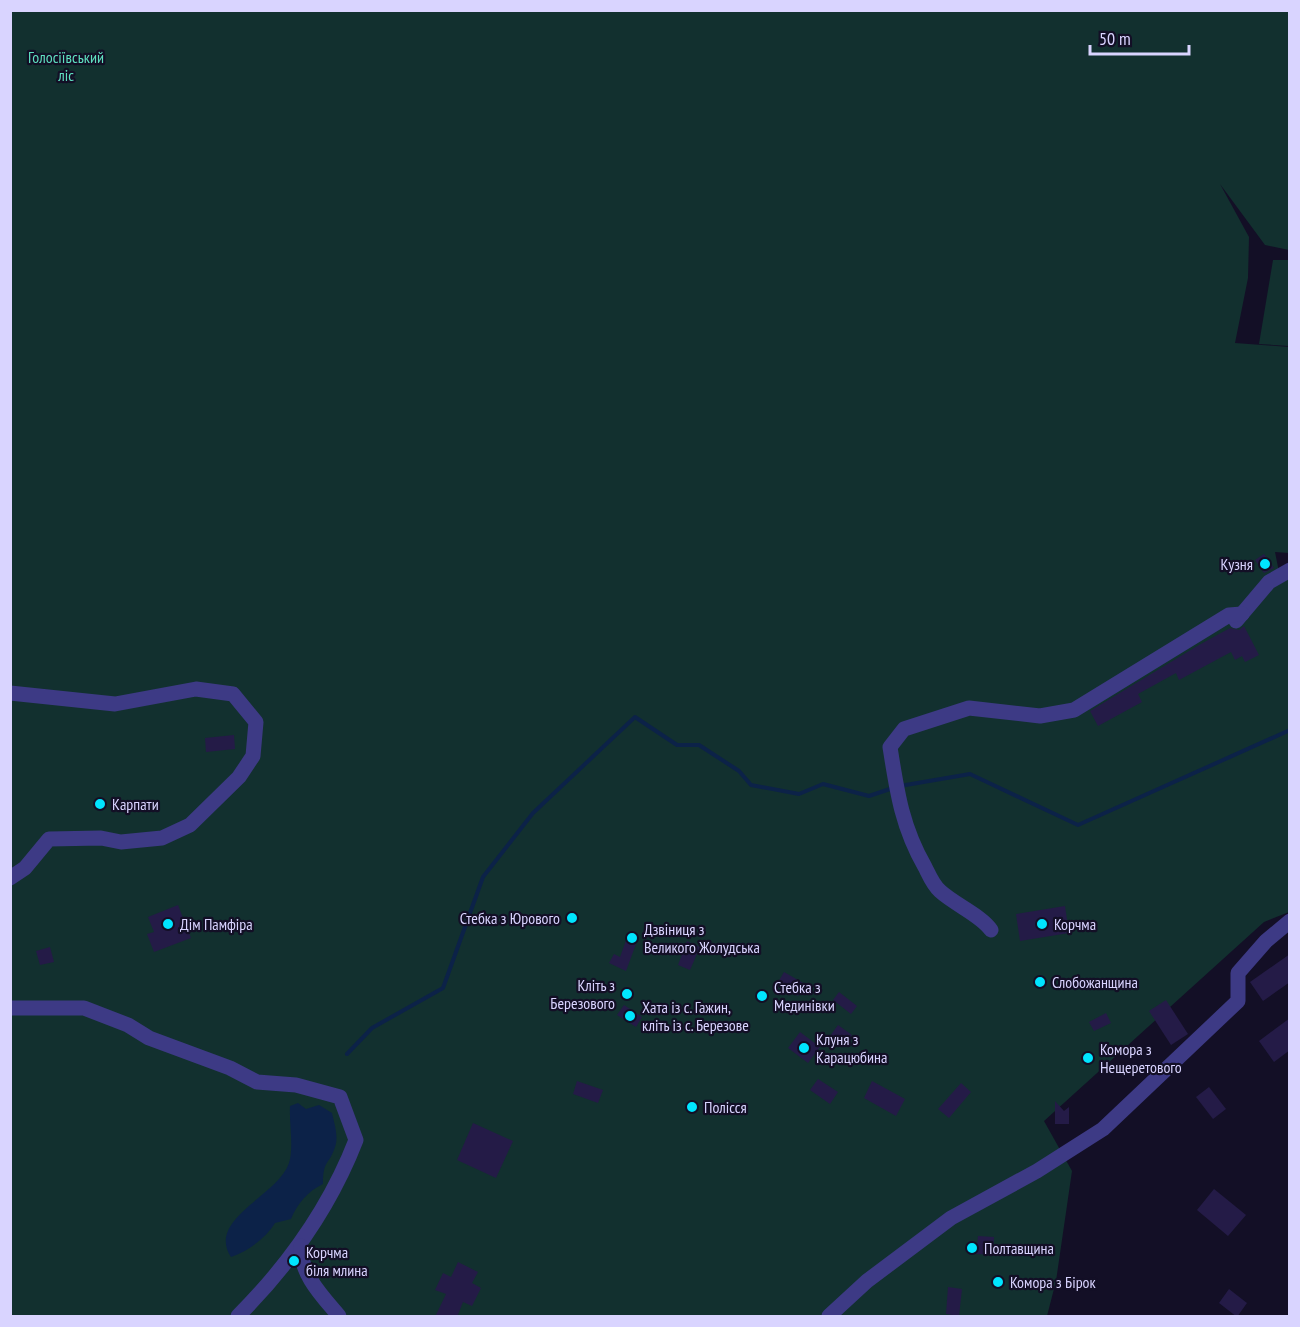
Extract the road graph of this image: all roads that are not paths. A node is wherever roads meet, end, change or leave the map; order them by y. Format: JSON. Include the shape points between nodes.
{"nodes":[{"id":1,"x":1290,"y":570,"type":"edge"},
{"id":2,"x":10,"y":693,"type":"edge"},
{"id":3,"x":10,"y":878,"type":"edge"},
{"id":4,"x":1290,"y":921,"type":"edge"},
{"id":5,"x":991,"y":930,"type":"dead end"},
{"id":6,"x":10,"y":1008,"type":"edge"},
{"id":7,"x":301,"y":1246,"type":"junction"},
{"id":8,"x":238,"y":1317,"type":"edge"},
{"id":9,"x":339,"y":1317,"type":"edge"},
{"id":10,"x":829,"y":1317,"type":"edge"}],
"edges":[{"from":1,"to":5,"type":"street","via":[[1269,582],[1237,619],[1230,615],[1074,710],[1040,716],[969,708],[904,729],[890,747],[900,811],[914,849],[937,889],[967,913],[986,922]]},
{"from":2,"to":3,"type":"street","via":[[115,704],[196,689],[233,694],[256,722],[253,756],[239,777],[190,825],[162,838],[121,842],[101,838],[49,839],[25,868]]},
{"from":4,"to":10,"type":"street","via":[[1266,940],[1238,973],[1238,1001],[1103,1129],[951,1218],[867,1281]]},
{"from":6,"to":7,"type":"street","via":[[84,1008],[257,1082],[296,1085],[340,1098],[356,1140],[347,1166]]},
{"from":7,"to":8,"type":"street"},
{"from":7,"to":9,"type":"street","via":[[300,1257],[315,1289]]}]}
